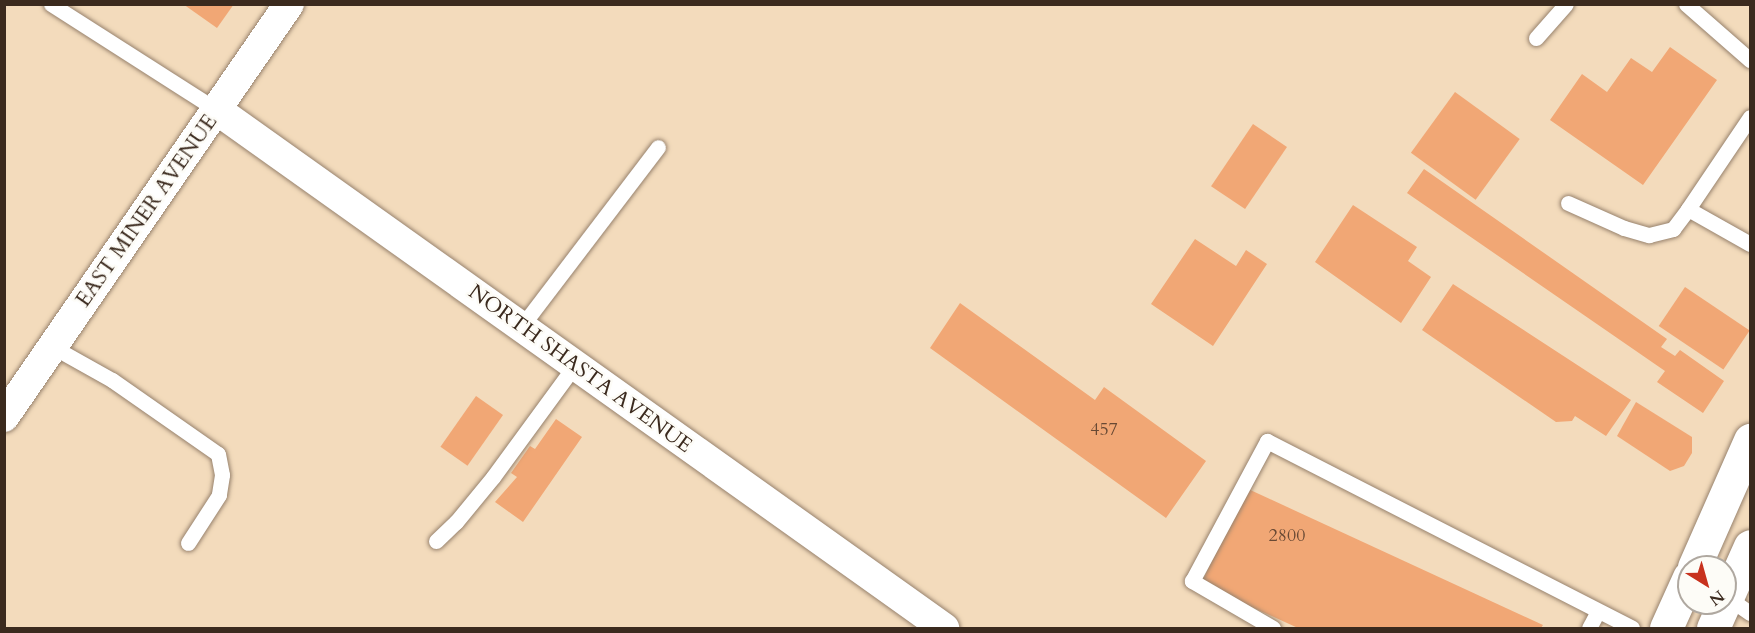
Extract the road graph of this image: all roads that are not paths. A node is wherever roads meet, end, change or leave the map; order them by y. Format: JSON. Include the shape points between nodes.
{"nodes":[{"id":1,"x":51,"y":4,"type":"edge"},
{"id":2,"x":289,"y":4,"type":"edge"},
{"id":3,"x":1566,"y":4,"type":"edge"},
{"id":4,"x":1686,"y":4,"type":"edge"},
{"id":5,"x":1536,"y":38,"type":"dead end"},
{"id":6,"x":1750,"y":60,"type":"edge"},
{"id":7,"x":217,"y":110,"type":"junction"},
{"id":8,"x":1750,"y":117,"type":"edge"},
{"id":9,"x":658,"y":147,"type":"dead end"},
{"id":10,"x":1568,"y":203,"type":"dead end"},
{"id":11,"x":1688,"y":209,"type":"junction"},
{"id":12,"x":1750,"y":244,"type":"edge"},
{"id":13,"x":521,"y":327,"type":"junction"},
{"id":14,"x":53,"y":347,"type":"junction"},
{"id":15,"x":575,"y":365,"type":"junction"},
{"id":16,"x":4,"y":417,"type":"edge"},
{"id":17,"x":1750,"y":440,"type":"edge"},
{"id":18,"x":436,"y":541,"type":"dead end"},
{"id":19,"x":188,"y":543,"type":"dead end"},
{"id":20,"x":1750,"y":546,"type":"edge"},
{"id":21,"x":1699,"y":555,"type":"edge"},
{"id":22,"x":1737,"y":588,"type":"edge"},
{"id":23,"x":1677,"y":604,"type":"edge"},
{"id":24,"x":1597,"y":613,"type":"junction"},
{"id":25,"x":1723,"y":615,"type":"edge"},
{"id":26,"x":944,"y":628,"type":"edge"},
{"id":27,"x":1273,"y":628,"type":"edge"},
{"id":28,"x":1589,"y":628,"type":"edge"},
{"id":29,"x":1632,"y":628,"type":"edge"},
{"id":30,"x":1666,"y":628,"type":"edge"},
{"id":31,"x":1713,"y":628,"type":"edge"}],
"edges":[{"from":1,"to":7,"type":"lane"},
{"from":2,"to":7,"type":"street","name":"EAST MINER AVENUE"},
{"from":3,"to":5,"type":"lane"},
{"from":4,"to":6,"type":"lane"},
{"from":7,"to":13,"type":"street","name":"NORTH SHASTA AVENUE"},
{"from":7,"to":14,"type":"street","name":"EAST MINER AVENUE"},
{"from":8,"to":11,"type":"lane"},
{"from":9,"to":13,"type":"lane"},
{"from":10,"to":11,"type":"lane","via":[[1649,235],[1673,229]]},
{"from":11,"to":12,"type":"lane"},
{"from":13,"to":15,"type":"street","name":"NORTH SHASTA AVENUE"},
{"from":14,"to":16,"type":"street","name":"EAST MINER AVENUE"},
{"from":14,"to":19,"type":"lane","via":[[112,380],[218,454],[222,475],[219,495]]},
{"from":15,"to":18,"type":"lane","via":[[493,477]]},
{"from":15,"to":26,"type":"street","name":"NORTH SHASTA AVENUE"},
{"from":17,"to":21,"type":"main road"},
{"from":20,"to":22,"type":"main road"},
{"from":23,"to":30,"type":"main road"},
{"from":24,"to":27,"type":"lane","via":[[1267,441],[1192,581]]},
{"from":24,"to":28,"type":"lane"},
{"from":24,"to":29,"type":"lane"},
{"from":25,"to":31,"type":"main road"}]}
